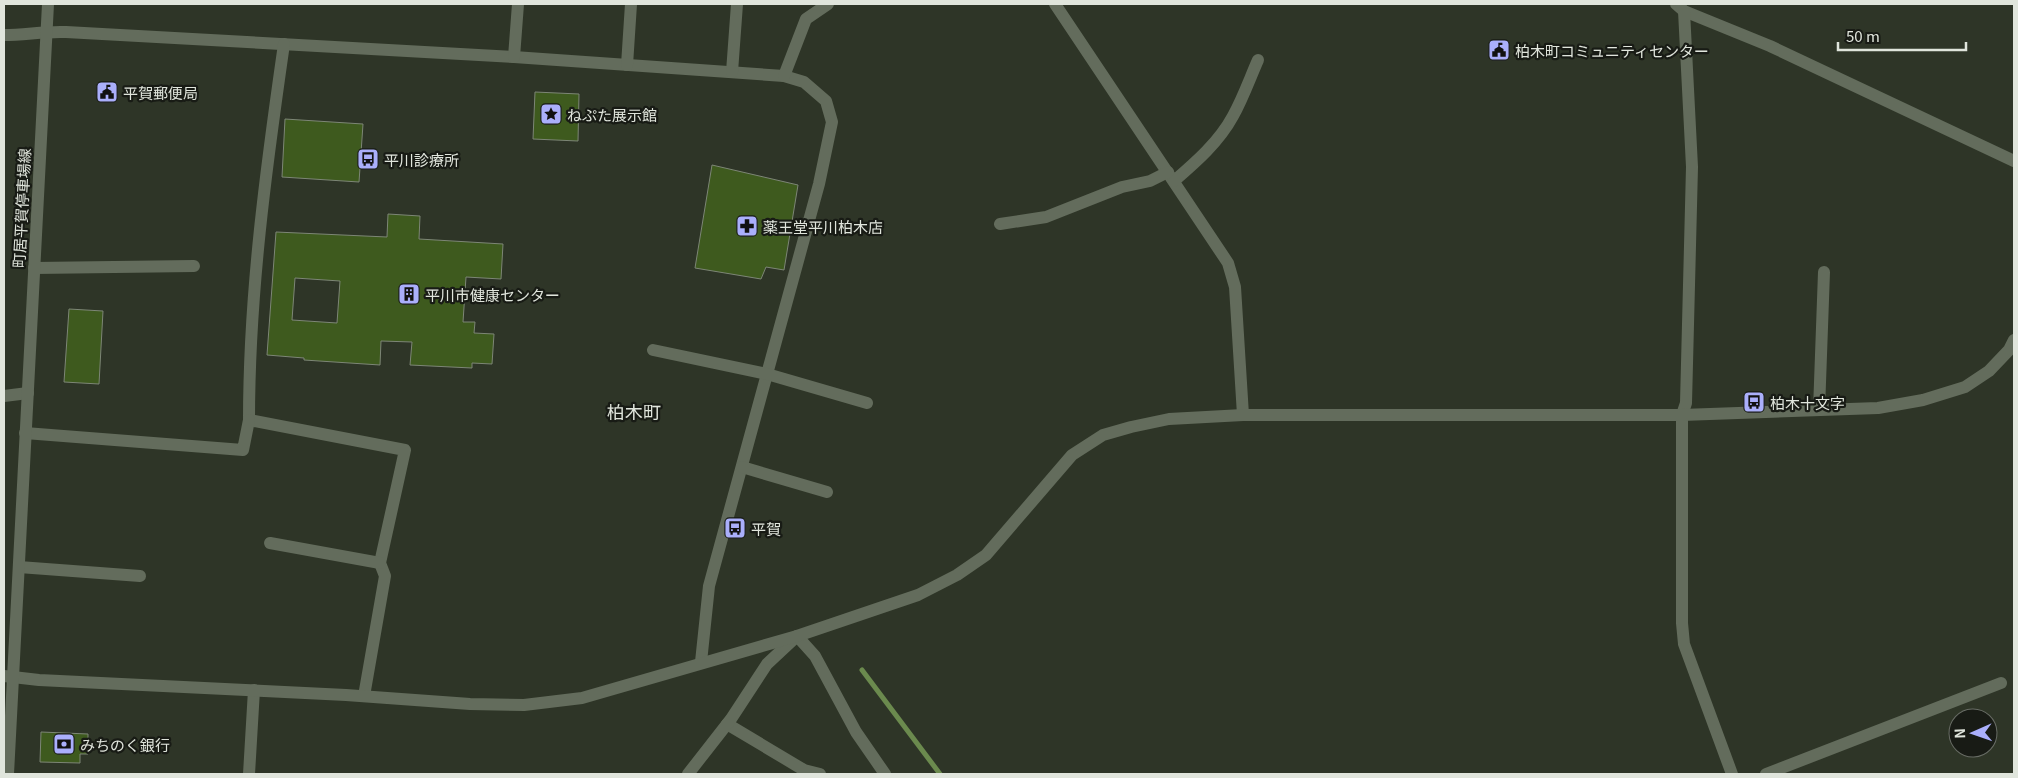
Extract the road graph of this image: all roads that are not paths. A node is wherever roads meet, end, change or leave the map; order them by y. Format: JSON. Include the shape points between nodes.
{"nodes":[{"id":1,"x":48,"y":4,"type":"edge"},
{"id":2,"x":518,"y":4,"type":"edge"},
{"id":3,"x":631,"y":4,"type":"edge"},
{"id":4,"x":737,"y":4,"type":"edge"},
{"id":5,"x":828,"y":4,"type":"edge"},
{"id":6,"x":1055,"y":4,"type":"edge"},
{"id":7,"x":1680,"y":7,"type":"edge"},
{"id":8,"x":46,"y":31,"type":"junction"},
{"id":9,"x":4,"y":35,"type":"edge"},
{"id":10,"x":284,"y":44,"type":"junction"},
{"id":11,"x":514,"y":57,"type":"junction"},
{"id":12,"x":1258,"y":60,"type":"dead end"},
{"id":13,"x":627,"y":65,"type":"junction"},
{"id":14,"x":732,"y":72,"type":"junction"},
{"id":15,"x":784,"y":76,"type":"junction"},
{"id":16,"x":2014,"y":161,"type":"edge"},
{"id":17,"x":1171,"y":177,"type":"junction"},
{"id":18,"x":1000,"y":224,"type":"dead end"},
{"id":19,"x":194,"y":266,"type":"dead end"},
{"id":20,"x":34,"y":268,"type":"junction"},
{"id":21,"x":1824,"y":272,"type":"dead end"},
{"id":22,"x":2014,"y":340,"type":"edge"},
{"id":23,"x":653,"y":350,"type":"dead end"},
{"id":24,"x":767,"y":374,"type":"junction"},
{"id":25,"x":28,"y":393,"type":"junction"},
{"id":26,"x":4,"y":396,"type":"edge"},
{"id":27,"x":867,"y":403,"type":"dead end"},
{"id":28,"x":1818,"y":410,"type":"junction"},
{"id":29,"x":1243,"y":415,"type":"junction"},
{"id":30,"x":1682,"y":415,"type":"junction"},
{"id":31,"x":249,"y":420,"type":"junction"},
{"id":32,"x":25,"y":433,"type":"junction"},
{"id":33,"x":742,"y":467,"type":"junction"},
{"id":34,"x":827,"y":492,"type":"dead end"},
{"id":35,"x":270,"y":543,"type":"dead end"},
{"id":36,"x":380,"y":563,"type":"junction"},
{"id":37,"x":19,"y":567,"type":"junction"},
{"id":38,"x":140,"y":576,"type":"dead end"},
{"id":39,"x":796,"y":636,"type":"junction"},
{"id":40,"x":701,"y":662,"type":"junction"},
{"id":41,"x":8,"y":676,"type":"edge"},
{"id":42,"x":2001,"y":683,"type":"dead end"},
{"id":43,"x":254,"y":690,"type":"junction"},
{"id":44,"x":364,"y":696,"type":"junction"},
{"id":45,"x":727,"y":724,"type":"junction"},
{"id":46,"x":8,"y":774,"type":"edge"},
{"id":47,"x":249,"y":774,"type":"edge"},
{"id":48,"x":688,"y":774,"type":"edge"},
{"id":49,"x":820,"y":774,"type":"edge"},
{"id":50,"x":884,"y":774,"type":"edge"},
{"id":51,"x":1732,"y":774,"type":"edge"},
{"id":52,"x":1766,"y":774,"type":"edge"}],
"edges":[{"from":1,"to":8,"type":"street","name":"町居平賀停車場線"},
{"from":2,"to":11,"type":"street"},
{"from":3,"to":13,"type":"street"},
{"from":4,"to":14,"type":"street"},
{"from":5,"to":15,"type":"street","via":[[806,19]]},
{"from":6,"to":17,"type":"street"},
{"from":7,"to":16,"type":"street"},
{"from":7,"to":30,"type":"street","via":[[1692,167],[1686,403]]},
{"from":8,"to":9,"type":"street"},
{"from":8,"to":10,"type":"street"},
{"from":8,"to":20,"type":"street","name":"町居平賀停車場線"},
{"from":10,"to":11,"type":"street"},
{"from":10,"to":31,"type":"street","via":[[262,206],[249,362]]},
{"from":11,"to":13,"type":"street"},
{"from":12,"to":17,"type":"street","via":[[1229,122],[1216,141],[1196,163]]},
{"from":13,"to":14,"type":"street"},
{"from":14,"to":15,"type":"street"},
{"from":15,"to":24,"type":"street","via":[[804,82],[826,101],[832,122],[819,184]]},
{"from":17,"to":18,"type":"street","via":[[1122,187],[1046,217]]},
{"from":17,"to":29,"type":"street","via":[[1228,263],[1235,287]]},
{"from":19,"to":20,"type":"street"},
{"from":20,"to":25,"type":"street","name":"町居平賀停車場線"},
{"from":21,"to":28,"type":"street"},
{"from":22,"to":28,"type":"street","via":[[1989,371],[1965,387],[1923,400],[1878,408]]},
{"from":23,"to":24,"type":"street"},
{"from":24,"to":27,"type":"street"},
{"from":24,"to":33,"type":"street"},
{"from":25,"to":26,"type":"street"},
{"from":25,"to":32,"type":"street","name":"町居平賀停車場線"},
{"from":28,"to":30,"type":"street"},
{"from":29,"to":30,"type":"street"},
{"from":29,"to":39,"type":"street","via":[[1169,419],[1103,435],[1072,456],[986,556],[918,595]]},
{"from":30,"to":51,"type":"street","via":[[1684,644]]},
{"from":31,"to":32,"type":"street","via":[[243,450]]},
{"from":31,"to":36,"type":"street","via":[[405,450]]},
{"from":32,"to":37,"type":"street","name":"町居平賀停車場線"},
{"from":33,"to":34,"type":"street"},
{"from":33,"to":40,"type":"street","via":[[709,586]]},
{"from":35,"to":36,"type":"street"},
{"from":36,"to":44,"type":"street","via":[[385,576]]},
{"from":37,"to":38,"type":"street"},
{"from":37,"to":41,"type":"street","name":"町居平賀停車場線"},
{"from":39,"to":40,"type":"street"},
{"from":39,"to":45,"type":"street","via":[[767,664]]},
{"from":39,"to":50,"type":"street","via":[[815,656],[856,732]]},
{"from":40,"to":44,"type":"street","via":[[582,698],[524,705]]},
{"from":41,"to":43,"type":"street"},
{"from":41,"to":46,"type":"street","name":"町居平賀停車場線"},
{"from":42,"to":52,"type":"street"},
{"from":43,"to":44,"type":"street"},
{"from":43,"to":47,"type":"street"},
{"from":45,"to":48,"type":"street"},
{"from":45,"to":49,"type":"street","via":[[804,770]]}]}
